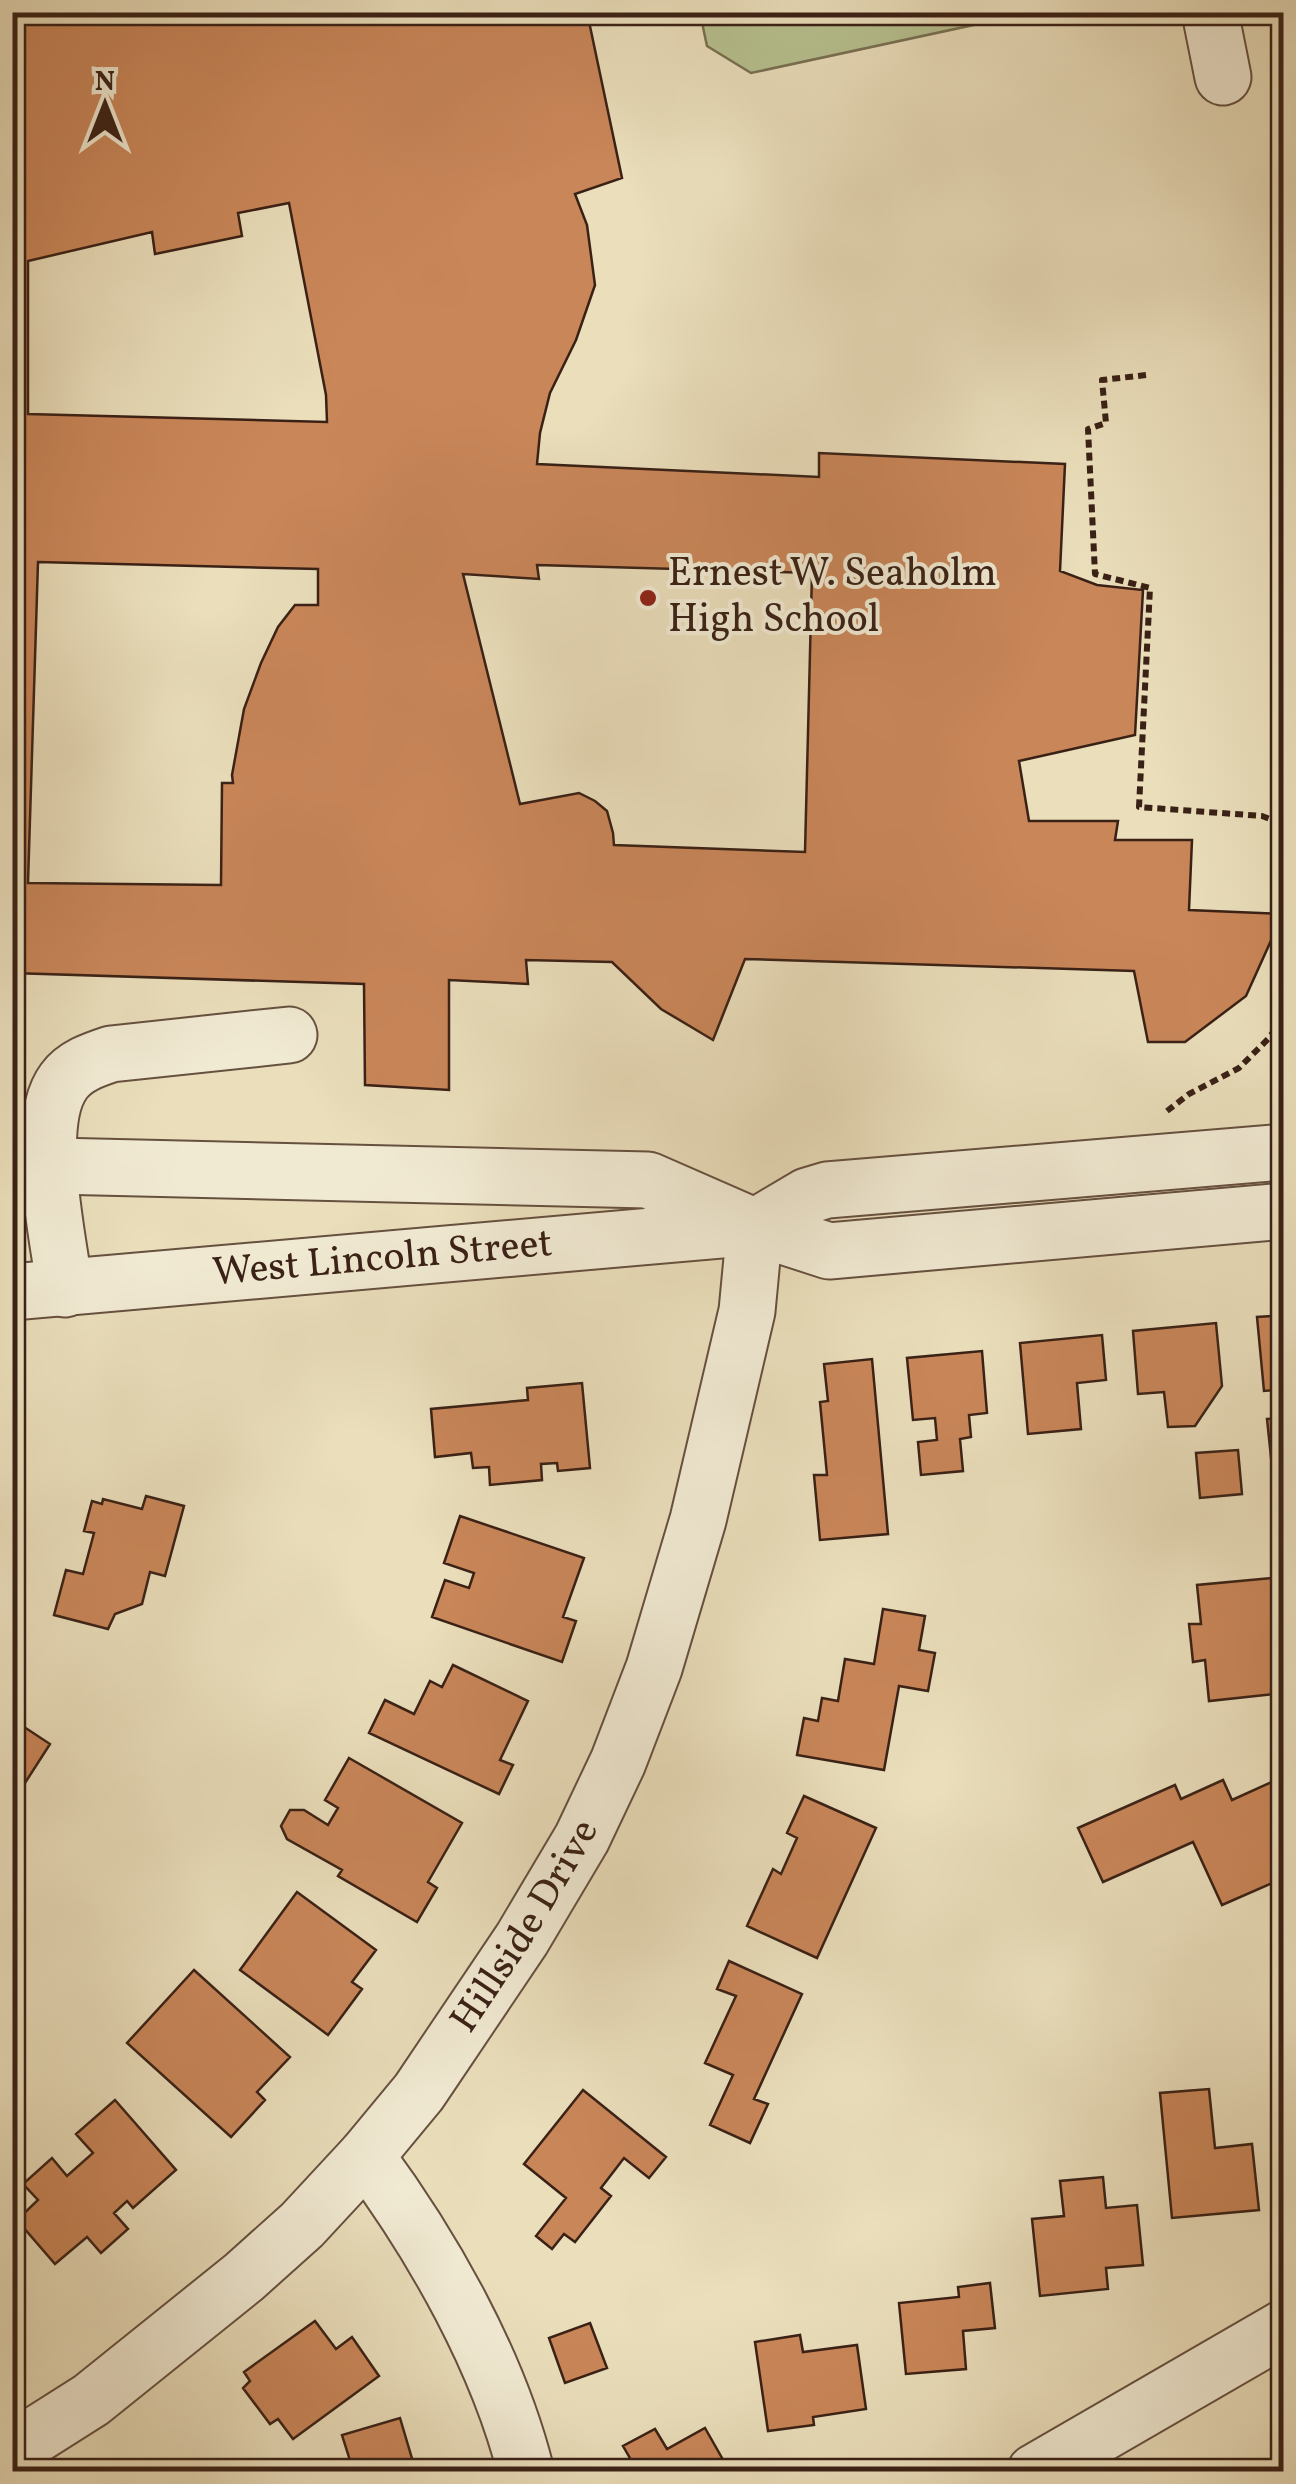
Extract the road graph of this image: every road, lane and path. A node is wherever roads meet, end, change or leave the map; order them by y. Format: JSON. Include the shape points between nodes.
{"nodes":[{"id":1,"x":1210,"y":12,"type":"edge"},
{"id":2,"x":1223,"y":77,"type":"dead end"},
{"id":3,"x":1146,"y":375,"type":"dead end"},
{"id":4,"x":1284,"y":827,"type":"edge"},
{"id":5,"x":1284,"y":1018,"type":"edge"},
{"id":6,"x":288,"y":1034,"type":"dead end"},
{"id":7,"x":1158,"y":1118,"type":"dead end"},
{"id":8,"x":1284,"y":1152,"type":"edge"},
{"id":9,"x":31,"y":1166,"type":"edge"},
{"id":10,"x":1284,"y":1211,"type":"edge"},
{"id":11,"x":756,"y":1228,"type":"junction"},
{"id":12,"x":39,"y":1290,"type":"edge"},
{"id":13,"x":366,"y":2156,"type":"junction"},
{"id":14,"x":1284,"y":2328,"type":"edge"},
{"id":15,"x":12,"y":2450,"type":"edge"},
{"id":16,"x":526,"y":2472,"type":"edge"},
{"id":17,"x":1035,"y":2472,"type":"edge"}],
"edges":[{"from":1,"to":2,"type":"street"},
{"from":3,"to":4,"type":"path","via":[[1102,380],[1106,423],[1088,429],[1095,574],[1150,588],[1139,806],[1262,816]]},
{"from":5,"to":7,"type":"path","via":[[1239,1068]]},
{"from":6,"to":9,"type":"street","via":[[89,1062],[62,1083]]},
{"from":8,"to":11,"type":"street","name":"West Lincoln Street","via":[[826,1190]]},
{"from":9,"to":11,"type":"street","via":[[648,1180]]},
{"from":9,"to":12,"type":"street"},
{"from":10,"to":11,"type":"street","name":"West Lincoln Street","via":[[829,1251]]},
{"from":11,"to":12,"type":"street","name":"West Lincoln Street"},
{"from":11,"to":13,"type":"street","name":"Hillside Drive","via":[[747,1312],[698,1520],[618,1762],[582,1838],[493,1984]]},
{"from":13,"to":15,"type":"street","name":"Hillside Drive","via":[[244,2278],[91,2400]]},
{"from":13,"to":16,"type":"street","via":[[469,2325]]},
{"from":14,"to":17,"type":"street"}]}
